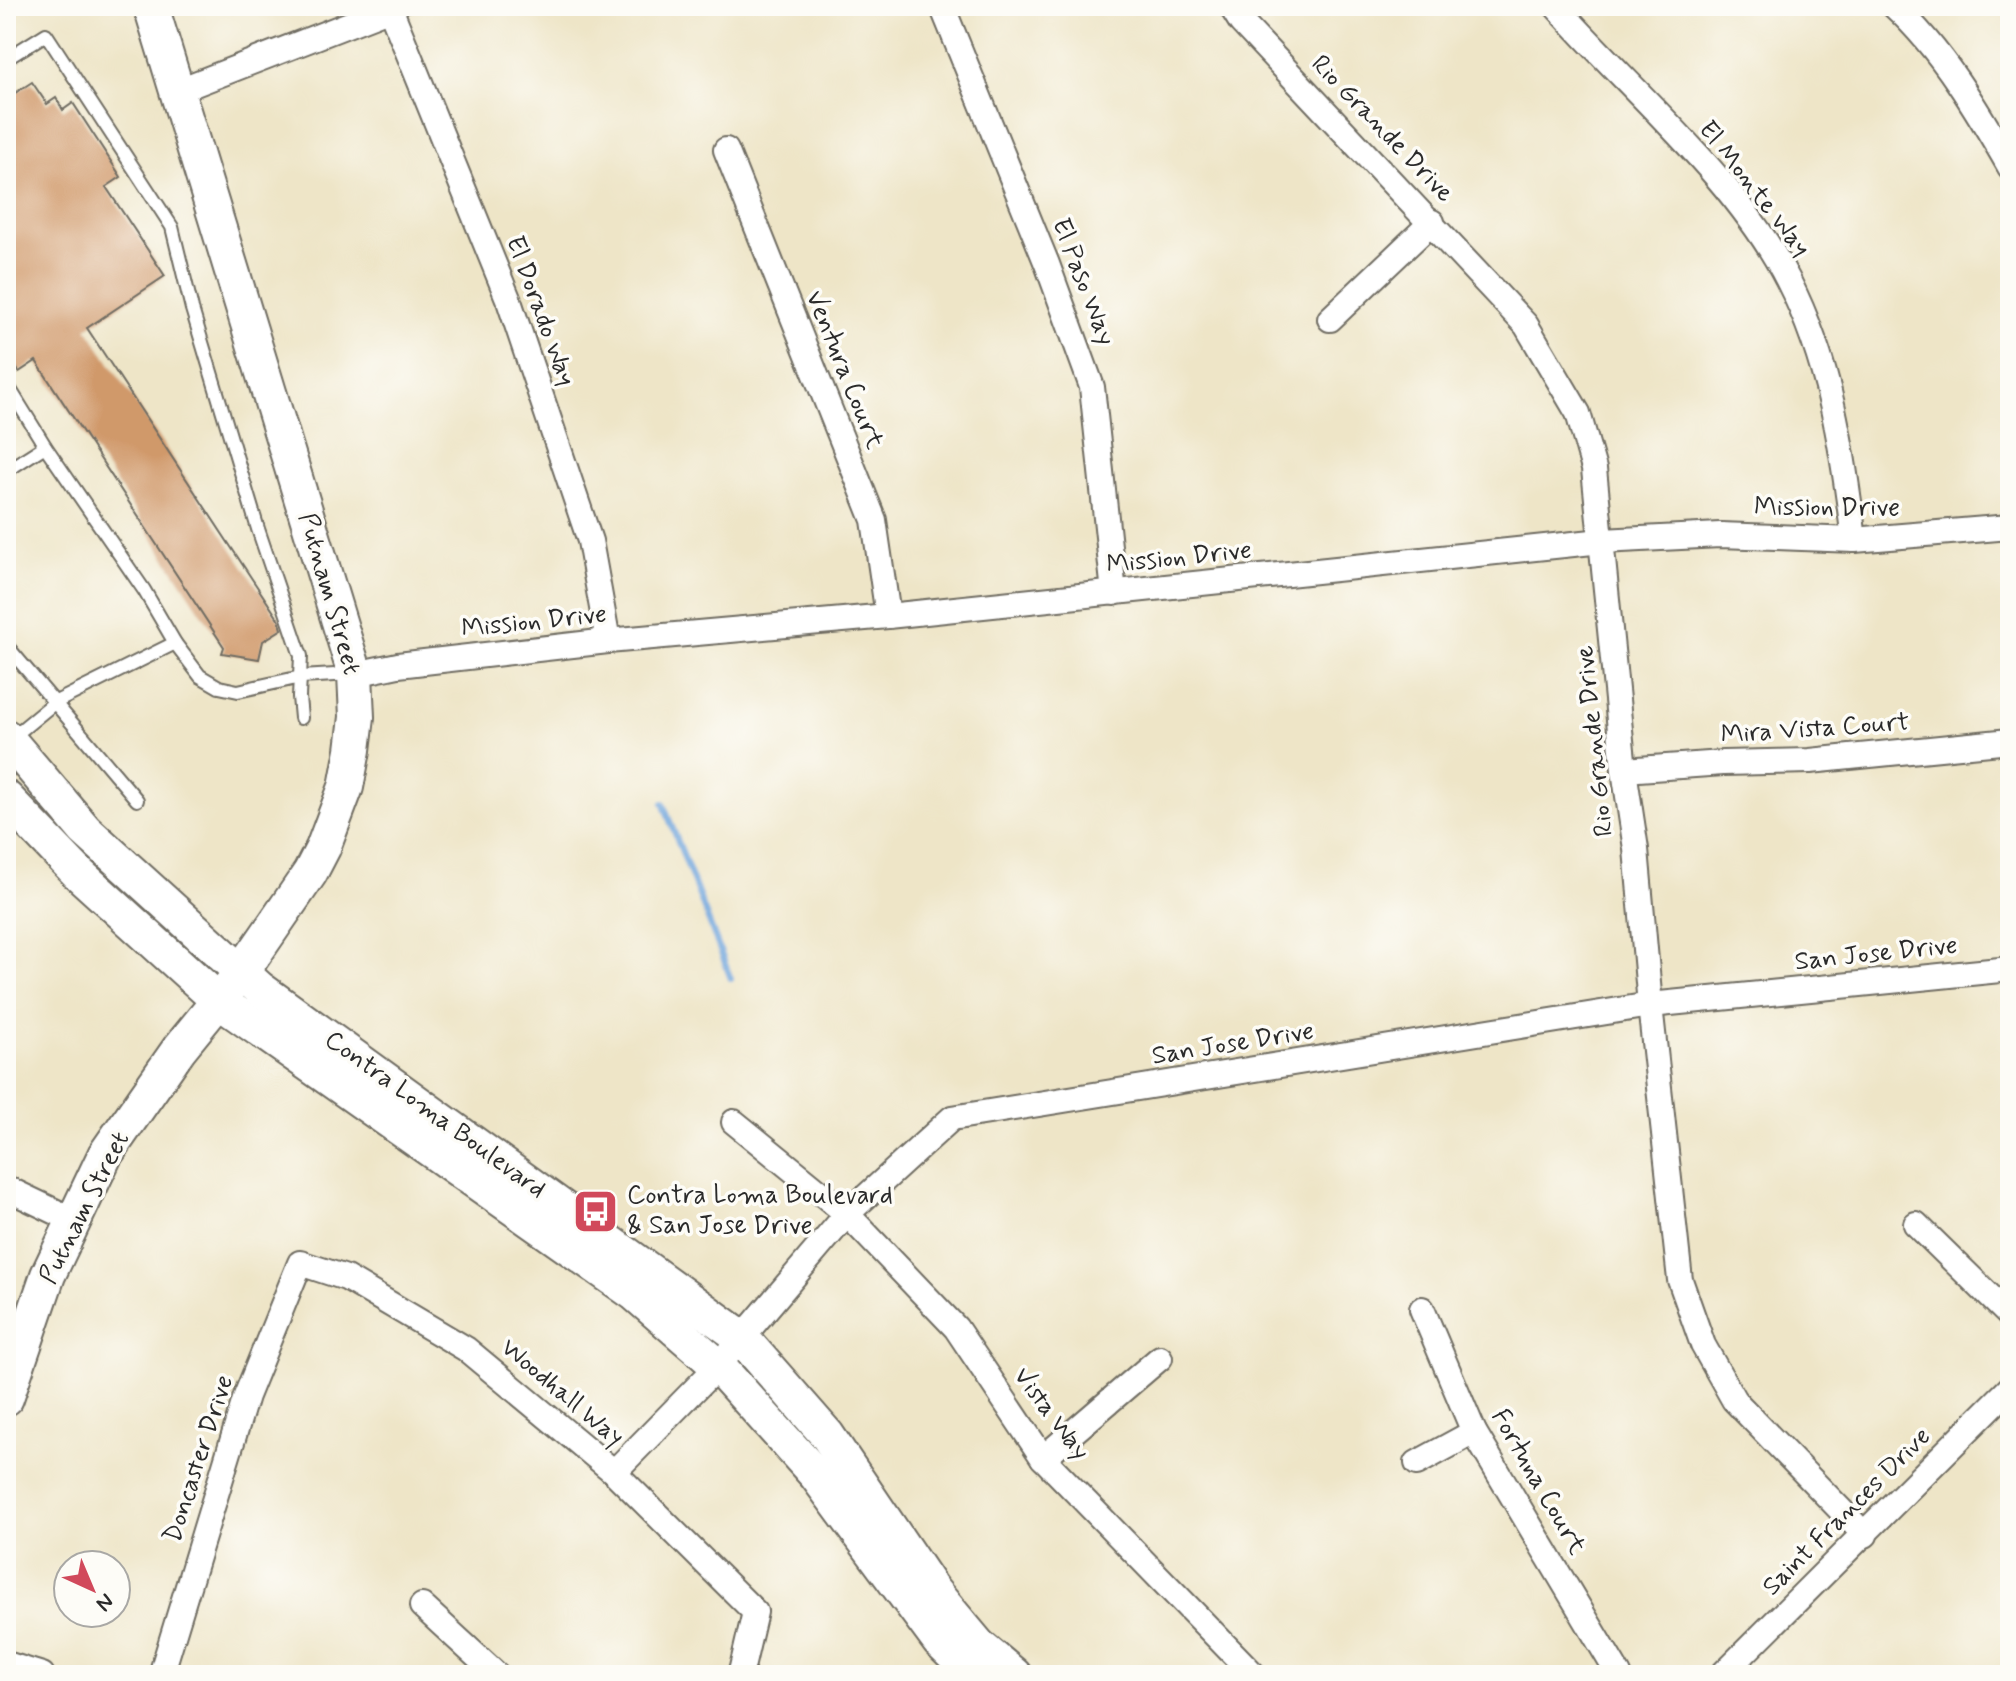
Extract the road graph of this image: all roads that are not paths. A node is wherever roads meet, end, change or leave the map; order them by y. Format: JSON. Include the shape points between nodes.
{"nodes":[{"id":1,"x":151,"y":6,"type":"edge"},
{"id":2,"x":942,"y":6,"type":"edge"},
{"id":3,"x":1231,"y":6,"type":"edge"},
{"id":4,"x":1556,"y":6,"type":"edge"},
{"id":5,"x":1894,"y":6,"type":"edge"},
{"id":6,"x":393,"y":7,"type":"edge"},
{"id":7,"x":6,"y":59,"type":"edge"},
{"id":8,"x":177,"y":91,"type":"junction"},
{"id":9,"x":726,"y":150,"type":"dead end"},
{"id":10,"x":2010,"y":167,"type":"edge"},
{"id":11,"x":1432,"y":222,"type":"junction"},
{"id":12,"x":1330,"y":319,"type":"dead end"},
{"id":13,"x":6,"y":383,"type":"edge"},
{"id":14,"x":45,"y":446,"type":"junction"},
{"id":15,"x":6,"y":471,"type":"edge"},
{"id":16,"x":2010,"y":527,"type":"edge"},
{"id":17,"x":1854,"y":540,"type":"junction"},
{"id":18,"x":1602,"y":541,"type":"junction"},
{"id":19,"x":1114,"y":593,"type":"junction"},
{"id":20,"x":888,"y":616,"type":"junction"},
{"id":21,"x":608,"y":641,"type":"junction"},
{"id":22,"x":175,"y":643,"type":"junction"},
{"id":23,"x":6,"y":645,"type":"edge"},
{"id":24,"x":355,"y":674,"type":"junction"},
{"id":25,"x":301,"y":677,"type":"junction"},
{"id":26,"x":54,"y":703,"type":"junction"},
{"id":27,"x":301,"y":718,"type":"dead end"},
{"id":28,"x":7,"y":738,"type":"edge"},
{"id":29,"x":2010,"y":741,"type":"edge"},
{"id":30,"x":1624,"y":770,"type":"junction"},
{"id":31,"x":6,"y":798,"type":"edge"},
{"id":32,"x":137,"y":800,"type":"dead end"},
{"id":33,"x":2010,"y":969,"type":"edge"},
{"id":34,"x":241,"y":973,"type":"junction"},
{"id":35,"x":219,"y":1001,"type":"junction"},
{"id":36,"x":1650,"y":1005,"type":"junction"},
{"id":37,"x":734,"y":1122,"type":"dead end"},
{"id":38,"x":6,"y":1188,"type":"edge"},
{"id":39,"x":847,"y":1214,"type":"junction"},
{"id":40,"x":73,"y":1220,"type":"junction"},
{"id":41,"x":1916,"y":1224,"type":"dead end"},
{"id":42,"x":300,"y":1263,"type":"joint"},
{"id":43,"x":1422,"y":1309,"type":"dead end"},
{"id":44,"x":2010,"y":1316,"type":"edge"},
{"id":45,"x":741,"y":1337,"type":"junction"},
{"id":46,"x":1160,"y":1358,"type":"dead end"},
{"id":47,"x":718,"y":1366,"type":"junction"},
{"id":48,"x":2010,"y":1388,"type":"edge"},
{"id":49,"x":6,"y":1398,"type":"edge"},
{"id":50,"x":1474,"y":1432,"type":"junction"},
{"id":51,"x":1043,"y":1458,"type":"junction"},
{"id":52,"x":1417,"y":1463,"type":"dead end"},
{"id":53,"x":614,"y":1472,"type":"junction"},
{"id":54,"x":1865,"y":1535,"type":"junction"},
{"id":55,"x":422,"y":1606,"type":"dead end"},
{"id":56,"x":6,"y":1664,"type":"edge"},
{"id":57,"x":42,"y":1675,"type":"edge"},
{"id":58,"x":161,"y":1675,"type":"edge"},
{"id":59,"x":497,"y":1675,"type":"edge"},
{"id":60,"x":738,"y":1675,"type":"edge"},
{"id":61,"x":974,"y":1675,"type":"edge"},
{"id":62,"x":1014,"y":1675,"type":"edge"},
{"id":63,"x":1254,"y":1675,"type":"edge"},
{"id":64,"x":1619,"y":1675,"type":"edge"},
{"id":65,"x":1722,"y":1675,"type":"edge"}],
"edges":[{"from":1,"to":8,"type":"main road","name":"Putnam Street"},
{"from":2,"to":19,"type":"street","name":"El Paso Way","via":[[1092,387]]},
{"from":3,"to":11,"type":"street","name":"Rio Grande Drive"},
{"from":4,"to":17,"type":"street","name":"El Monte Way","via":[[1712,173],[1788,279],[1834,409]]},
{"from":5,"to":10,"type":"street","via":[[1944,64]]},
{"from":6,"to":8,"type":"street"},
{"from":6,"to":21,"type":"street","name":"El Dorado Way","via":[[509,301],[590,541]]},
{"from":7,"to":25,"type":"lane","via":[[46,34],[172,227],[253,515],[301,656]]},
{"from":8,"to":24,"type":"main road","name":"Putnam Street"},
{"from":9,"to":20,"type":"street","name":"Ventura Court","via":[[874,520]]},
{"from":11,"to":12,"type":"street"},
{"from":11,"to":18,"type":"street","name":"Rio Grande Drive","via":[[1526,325],[1578,413],[1594,469]]},
{"from":13,"to":14,"type":"lane"},
{"from":14,"to":15,"type":"lane"},
{"from":14,"to":22,"type":"lane"},
{"from":16,"to":17,"type":"street","name":"Mission Drive"},
{"from":17,"to":18,"type":"street","name":"Mission Drive","via":[[1720,535]]},
{"from":18,"to":19,"type":"street","name":"Mission Drive"},
{"from":18,"to":30,"type":"street","name":"Rio Grande Drive"},
{"from":19,"to":20,"type":"street","name":"Mission Drive"},
{"from":20,"to":21,"type":"street","name":"Mission Drive"},
{"from":21,"to":24,"type":"street","name":"Mission Drive"},
{"from":22,"to":25,"type":"lane","via":[[200,676],[219,687],[238,691]]},
{"from":22,"to":26,"type":"lane"},
{"from":23,"to":26,"type":"lane"},
{"from":24,"to":25,"type":"lane"},
{"from":24,"to":34,"type":"main road","name":"Putnam Street","via":[[353,750],[336,818],[310,873]]},
{"from":25,"to":27,"type":"lane"},
{"from":26,"to":28,"type":"lane"},
{"from":26,"to":32,"type":"lane"},
{"from":28,"to":34,"type":"main road","name":"Contra Loma Boulevard","via":[[85,830]]},
{"from":29,"to":30,"type":"street","name":"Mira Vista Court","via":[[1810,761]]},
{"from":30,"to":36,"type":"street","name":"Rio Grande Drive"},
{"from":31,"to":35,"type":"main road","name":"Contra Loma Boulevard","via":[[78,873]]},
{"from":33,"to":36,"type":"street","name":"San Jose Drive"},
{"from":34,"to":35,"type":"main road","name":"Putnam Street"},
{"from":34,"to":45,"type":"main road","name":"Contra Loma Boulevard"},
{"from":35,"to":40,"type":"main road","name":"Putnam Street","via":[[105,1155]]},
{"from":35,"to":47,"type":"main road","name":"Contra Loma Boulevard","via":[[634,1293]]},
{"from":36,"to":39,"type":"street","name":"San Jose Drive","via":[[952,1118]]},
{"from":36,"to":54,"type":"street","name":"Rio Grande Drive","via":[[1680,1280],[1703,1345],[1734,1400]]},
{"from":37,"to":39,"type":"street","name":"Vista Way"},
{"from":38,"to":40,"type":"street"},
{"from":39,"to":45,"type":"street","name":"San Jose Drive"},
{"from":39,"to":51,"type":"street","name":"Vista Way","via":[[956,1328]]},
{"from":40,"to":49,"type":"main road","name":"Putnam Street","via":[[48,1275]]},
{"from":41,"to":44,"type":"street"},
{"from":42,"to":53,"type":"street","name":"Woodhall Way","via":[[346,1278],[466,1349]]},
{"from":42,"to":58,"type":"street","name":"Doncaster Drive","via":[[246,1396]]},
{"from":43,"to":50,"type":"street","name":"Fortuna Court"},
{"from":45,"to":47,"type":"street","name":"San Jose Drive"},
{"from":45,"to":62,"type":"main road","name":"Contra Loma Boulevard","via":[[827,1435],[932,1590],[979,1646]]},
{"from":46,"to":51,"type":"street"},
{"from":47,"to":53,"type":"street","name":"San Jose Drive"},
{"from":47,"to":61,"type":"main road","name":"Contra Loma Boulevard","via":[[816,1475],[939,1641]]},
{"from":48,"to":54,"type":"street","name":"Saint Frances Drive"},
{"from":50,"to":52,"type":"street"},
{"from":50,"to":64,"type":"street","name":"Fortuna Court"},
{"from":51,"to":63,"type":"street","name":"Vista Way"},
{"from":53,"to":60,"type":"street","name":"Woodhall Way","via":[[755,1612]]},
{"from":54,"to":65,"type":"street","name":"Saint Frances Drive"},
{"from":55,"to":59,"type":"street"},
{"from":56,"to":57,"type":"street"}]}
